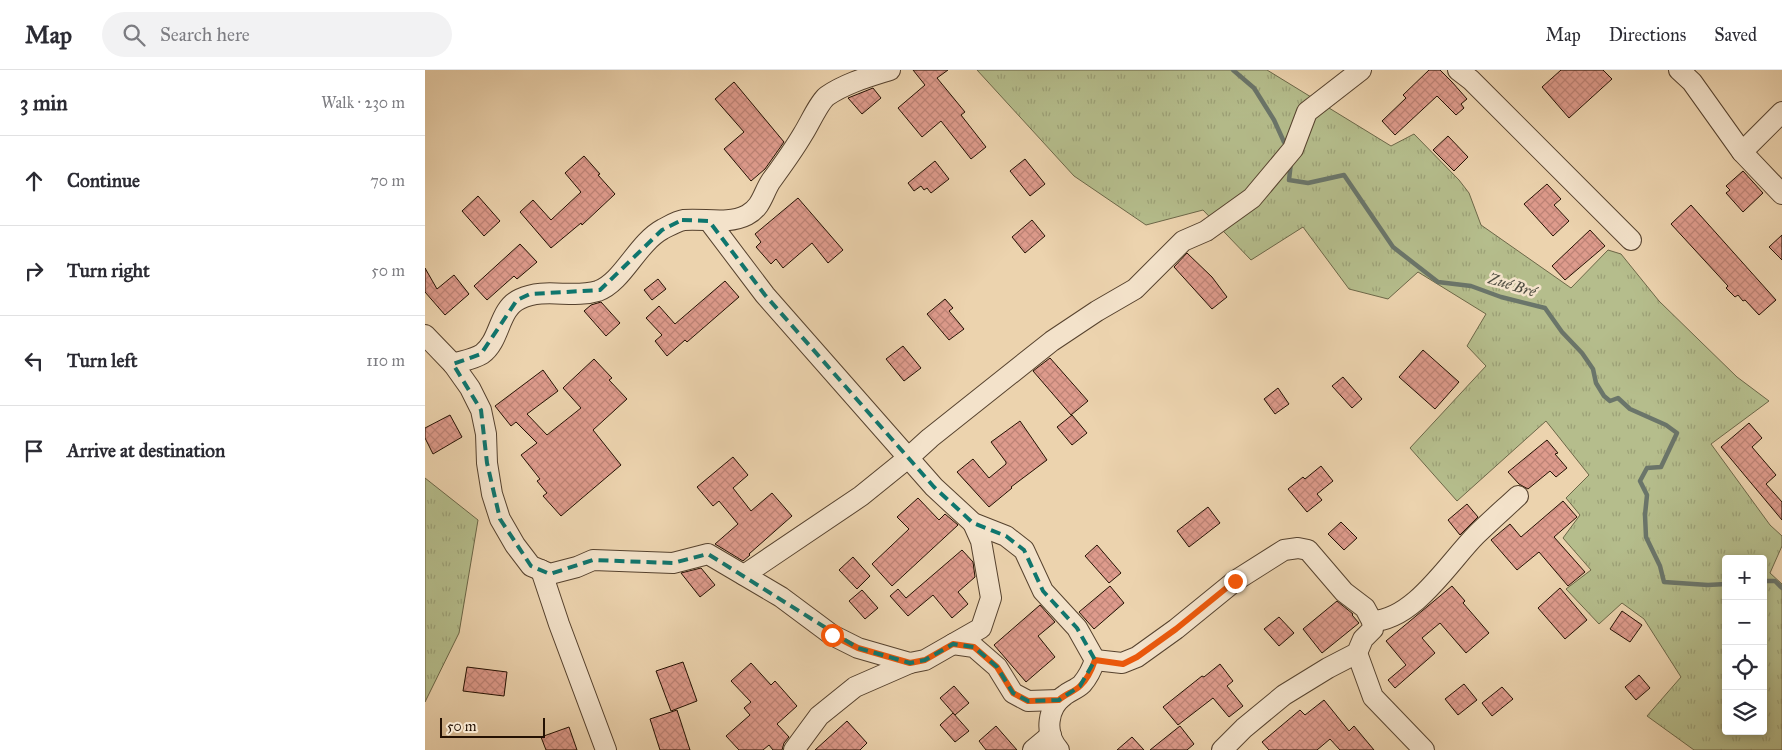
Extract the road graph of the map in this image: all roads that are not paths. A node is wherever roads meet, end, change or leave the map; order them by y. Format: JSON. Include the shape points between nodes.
{"nodes":[{"id":1,"x":890,"y":70,"type":"edge"},
{"id":2,"x":1361,"y":70,"type":"edge"},
{"id":3,"x":1459,"y":70,"type":"edge"},
{"id":4,"x":1679,"y":70,"type":"edge"},
{"id":5,"x":1782,"y":112,"type":"edge"},
{"id":6,"x":1742,"y":152,"type":"junction"},
{"id":7,"x":1782,"y":194,"type":"edge"},
{"id":8,"x":709,"y":221,"type":"junction"},
{"id":9,"x":1631,"y":240,"type":"dead end"},
{"id":10,"x":425,"y":335,"type":"edge"},
{"id":11,"x":453,"y":364,"type":"junction"},
{"id":12,"x":908,"y":458,"type":"junction"},
{"id":13,"x":1518,"y":496,"type":"dead end"},
{"id":14,"x":973,"y":523,"type":"junction"},
{"id":15,"x":541,"y":570,"type":"junction"},
{"id":16,"x":744,"y":575,"type":"junction"},
{"id":17,"x":1372,"y":621,"type":"junction"},
{"id":18,"x":953,"y":644,"type":"junction"},
{"id":19,"x":1357,"y":653,"type":"junction"},
{"id":20,"x":1095,"y":660,"type":"junction"},
{"id":21,"x":910,"y":663,"type":"junction"},
{"id":22,"x":1059,"y":700,"type":"junction"},
{"id":23,"x":1055,"y":742,"type":"edge"},
{"id":24,"x":606,"y":750,"type":"edge"},
{"id":25,"x":794,"y":750,"type":"edge"},
{"id":26,"x":1033,"y":750,"type":"edge"},
{"id":27,"x":1222,"y":750,"type":"edge"},
{"id":28,"x":1423,"y":750,"type":"edge"}],
"edges":[{"from":1,"to":8,"type":"street","via":[[858,80],[826,97],[769,184],[762,202],[747,214]]},
{"from":2,"to":12,"type":"street","via":[[1307,112],[1293,149],[1252,198],[1206,231],[1183,241],[1135,288],[1052,341]]},
{"from":3,"to":9,"type":"street"},
{"from":4,"to":6,"type":"street","via":[[1692,82]]},
{"from":5,"to":6,"type":"street"},
{"from":6,"to":7,"type":"street"},
{"from":8,"to":11,"type":"street","via":[[682,220],[662,230],[648,240],[610,285],[600,290],[575,294],[530,294],[517,300],[503,316],[492,344],[481,354]]},
{"from":8,"to":12,"type":"street","via":[[765,295]]},
{"from":10,"to":11,"type":"street"},
{"from":11,"to":15,"type":"street","via":[[481,410],[492,494],[500,519],[531,566]]},
{"from":12,"to":14,"type":"street"},
{"from":12,"to":16,"type":"street","via":[[861,496]]},
{"from":13,"to":17,"type":"street","via":[[1476,535],[1415,601],[1400,612]]},
{"from":14,"to":18,"type":"street","via":[[981,541],[991,598],[981,628]]},
{"from":14,"to":20,"type":"street","via":[[1006,536],[1024,550],[1043,591],[1077,628]]},
{"from":15,"to":16,"type":"street","via":[[550,574],[593,560],[673,563],[708,554]]},
{"from":15,"to":24,"type":"street"},
{"from":16,"to":21,"type":"street","via":[[781,597],[832,635],[858,648]]},
{"from":17,"to":19,"type":"street","via":[[1373,629],[1363,639]]},
{"from":17,"to":20,"type":"street","via":[[1365,608],[1344,592],[1308,550],[1298,548],[1284,550],[1235,581],[1137,657],[1123,664]]},
{"from":18,"to":21,"type":"street","via":[[925,660]]},
{"from":18,"to":22,"type":"street","via":[[974,647],[997,667],[1013,693],[1028,701]]},
{"from":19,"to":27,"type":"street","via":[[1284,695]]},
{"from":19,"to":28,"type":"street","via":[[1373,697]]},
{"from":20,"to":22,"type":"street","via":[[1080,686]]},
{"from":21,"to":25,"type":"street","via":[[855,687],[819,716]]},
{"from":22,"to":23,"type":"street","via":[[1052,708],[1049,722]]},
{"from":23,"to":26,"type":"street"}]}
